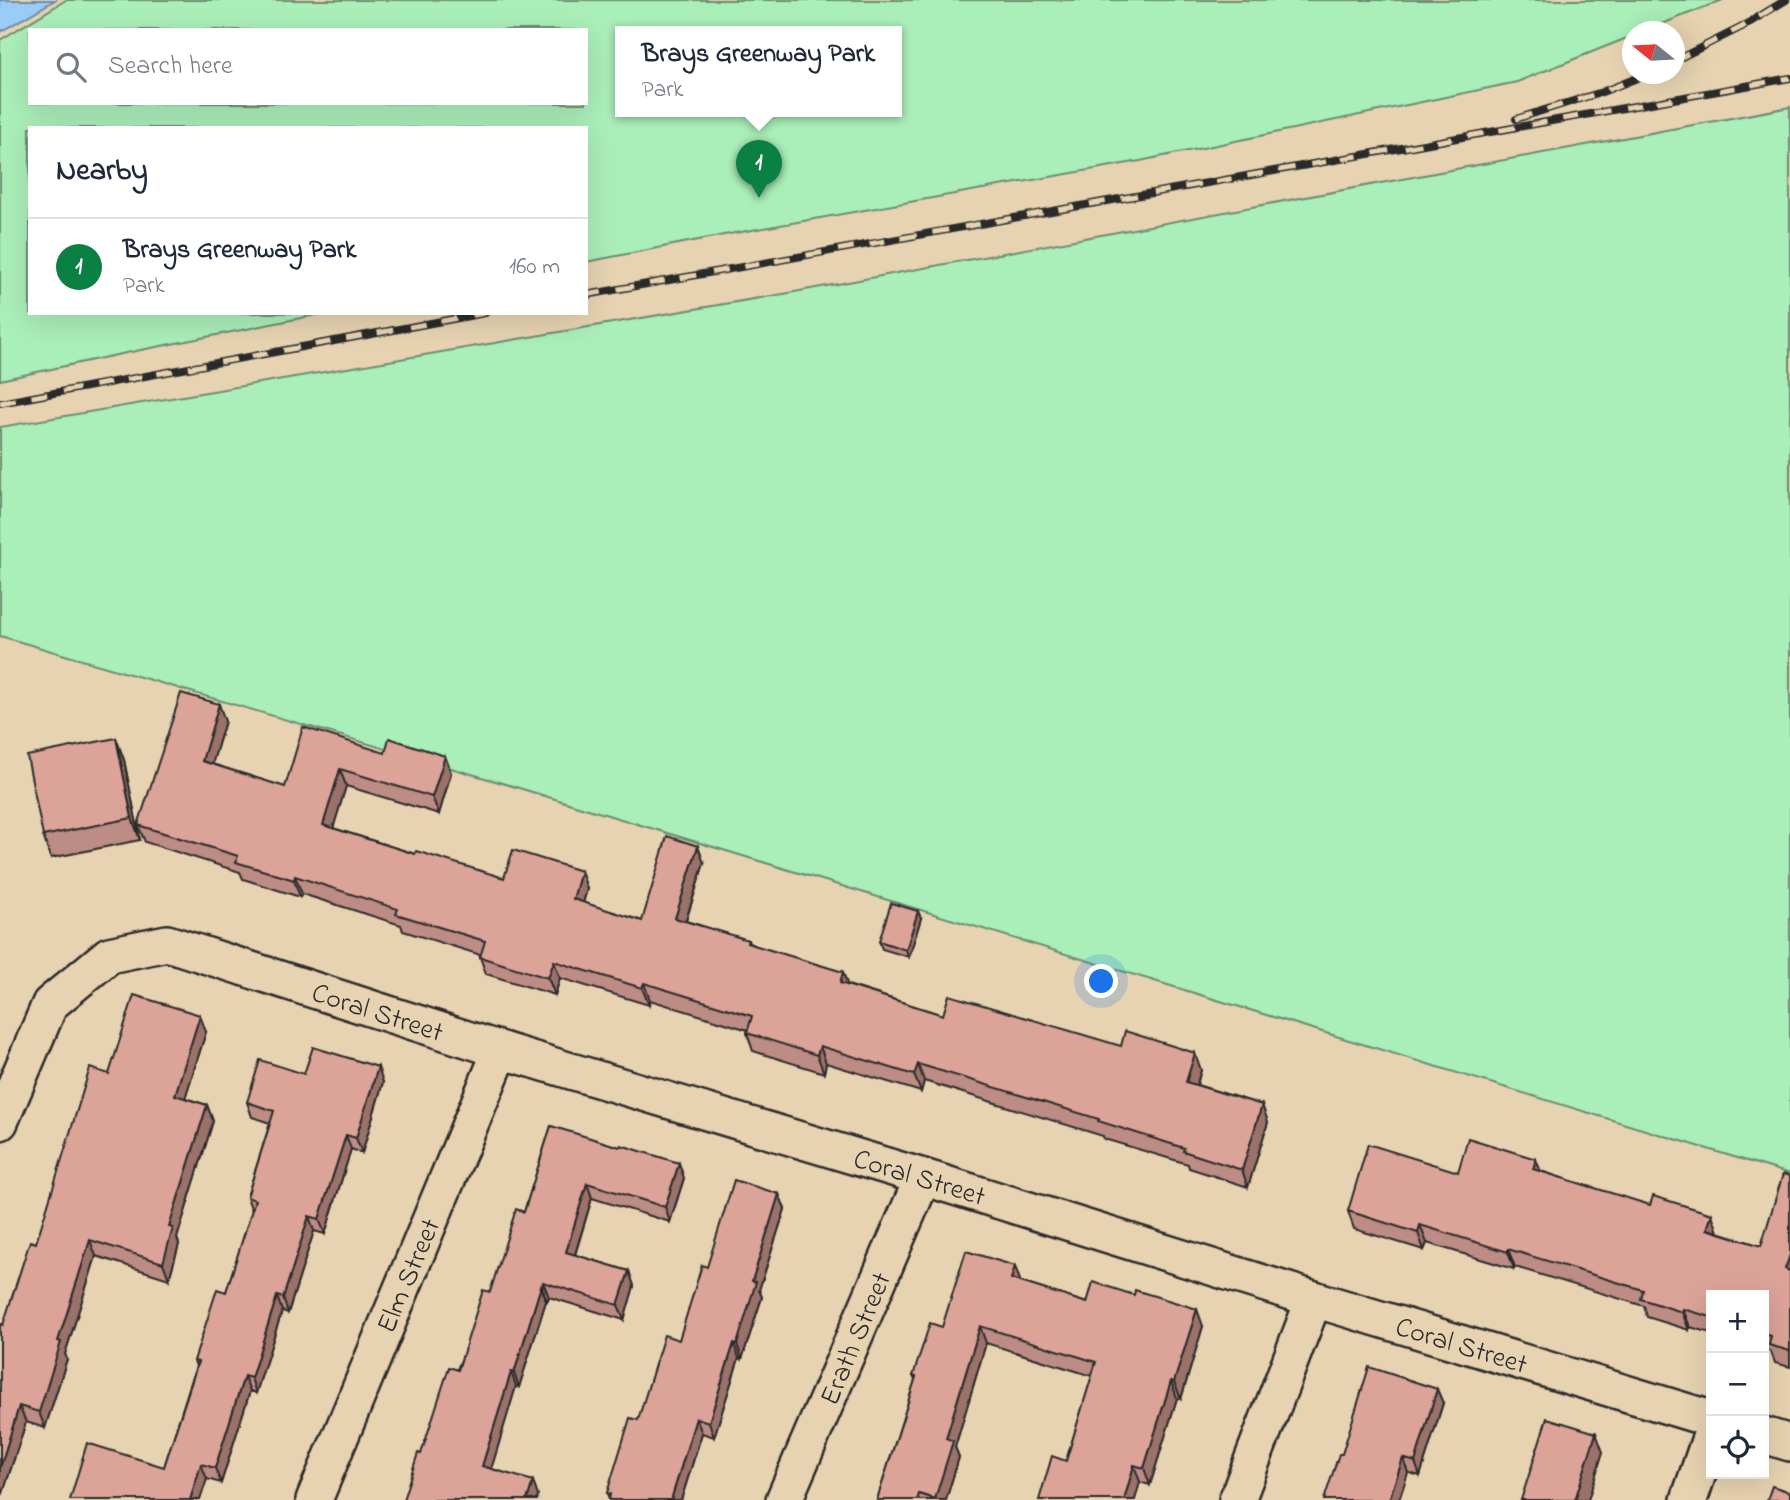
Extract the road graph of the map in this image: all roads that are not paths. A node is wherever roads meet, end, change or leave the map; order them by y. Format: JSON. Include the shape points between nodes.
{"nodes":[{"id":1,"x":501,"y":1050,"type":"junction"},
{"id":2,"x":0,"y":1122,"type":"edge"},
{"id":3,"x":923,"y":1177,"type":"junction"},
{"id":4,"x":1314,"y":1299,"type":"junction"},
{"id":5,"x":1706,"y":1417,"type":"edge"},
{"id":6,"x":1769,"y":1437,"type":"edge"},
{"id":7,"x":1790,"y":1443,"type":"edge"},
{"id":8,"x":1706,"y":1450,"type":"edge"},
{"id":9,"x":314,"y":1500,"type":"edge"},
{"id":10,"x":784,"y":1500,"type":"edge"},
{"id":11,"x":1237,"y":1500,"type":"edge"},
{"id":12,"x":1689,"y":1500,"type":"edge"}],
"edges":[{"from":1,"to":2,"type":"street","name":"Coral Street","via":[[167,943],[109,955],[50,1004]]},
{"from":1,"to":3,"type":"street","name":"Coral Street"},
{"from":1,"to":9,"type":"street","name":"Elm Street"},
{"from":3,"to":4,"type":"street","name":"Coral Street"},
{"from":3,"to":10,"type":"street","name":"Erath Street"},
{"from":4,"to":5,"type":"street","name":"Coral Street"},
{"from":4,"to":11,"type":"street"},
{"from":6,"to":7,"type":"street"},
{"from":8,"to":12,"type":"street"}]}
